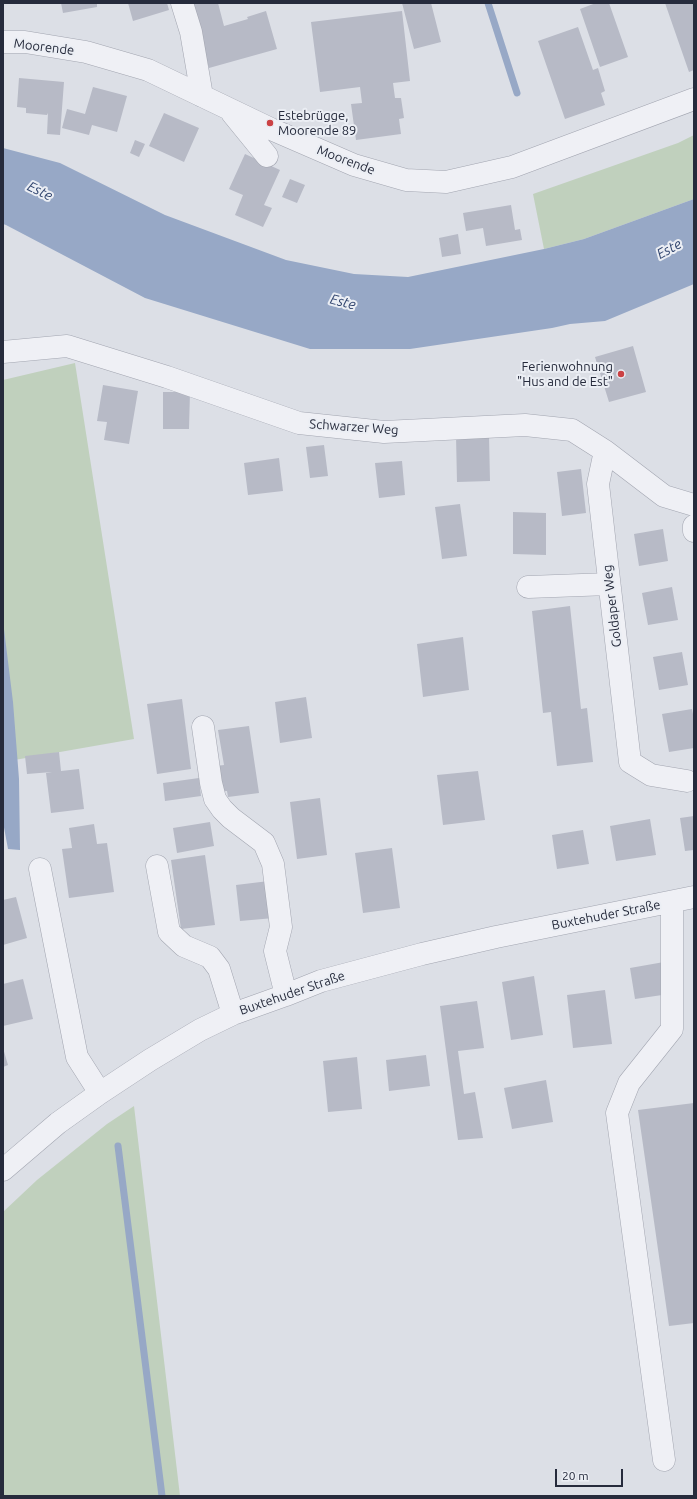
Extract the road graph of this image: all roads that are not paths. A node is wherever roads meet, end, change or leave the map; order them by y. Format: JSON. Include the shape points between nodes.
{"nodes":[{"id":1,"x":182,"y":3,"type":"edge"},
{"id":2,"x":3,"y":42,"type":"edge"},
{"id":3,"x":202,"y":96,"type":"junction"},
{"id":4,"x":694,"y":99,"type":"edge"},
{"id":5,"x":229,"y":109,"type":"junction"},
{"id":6,"x":267,"y":156,"type":"dead end"},
{"id":7,"x":3,"y":352,"type":"edge"},
{"id":8,"x":605,"y":451,"type":"junction"},
{"id":9,"x":694,"y":505,"type":"edge"},
{"id":10,"x":694,"y":526,"type":"edge"},
{"id":11,"x":694,"y":531,"type":"edge"},
{"id":12,"x":609,"y":584,"type":"junction"},
{"id":13,"x":528,"y":587,"type":"dead end"},
{"id":14,"x":202,"y":726,"type":"dead end"},
{"id":15,"x":687,"y":781,"type":"dead end"},
{"id":16,"x":157,"y":866,"type":"dead end"},
{"id":17,"x":40,"y":870,"type":"dead end"},
{"id":18,"x":694,"y":897,"type":"edge"},
{"id":19,"x":672,"y":902,"type":"junction"},
{"id":20,"x":286,"y":995,"type":"junction"},
{"id":21,"x":233,"y":1014,"type":"junction"},
{"id":22,"x":100,"y":1093,"type":"junction"},
{"id":23,"x":3,"y":1170,"type":"edge"},
{"id":24,"x":664,"y":1460,"type":"dead end"}],
"edges":[{"from":1,"to":3,"type":"street","via":[[191,32]]},
{"from":2,"to":3,"type":"street","name":"Moorende","via":[[25,42],[86,52],[148,70]]},
{"from":3,"to":5,"type":"street","name":"Moorende"},
{"from":4,"to":5,"type":"street","name":"Moorende","via":[[512,167],[446,182],[406,180],[354,165]]},
{"from":5,"to":6,"type":"street"},
{"from":7,"to":8,"type":"street","name":"Schwarzer Weg","via":[[67,346],[299,422],[384,432],[525,425],[572,430]]},
{"from":8,"to":9,"type":"street","name":"Schwarzer Weg","via":[[664,496]]},
{"from":8,"to":12,"type":"street","name":"Goldaper Weg","via":[[598,484]]},
{"from":10,"to":11,"type":"street"},
{"from":12,"to":13,"type":"street"},
{"from":12,"to":15,"type":"street","name":"Goldaper Weg","via":[[630,762],[651,775]]},
{"from":14,"to":20,"type":"street","via":[[215,799],[231,818],[264,843],[273,864],[281,927],[275,951]]},
{"from":16,"to":21,"type":"street","via":[[169,932],[184,946],[210,957],[219,969]]},
{"from":17,"to":22,"type":"street","via":[[77,1057]]},
{"from":18,"to":19,"type":"street","name":"Buxtehuder Straße"},
{"from":19,"to":20,"type":"street","name":"Buxtehuder Straße","via":[[430,952],[321,981]]},
{"from":19,"to":24,"type":"street","via":[[672,1029],[630,1083],[617,1113]]},
{"from":20,"to":21,"type":"street","name":"Buxtehuder Straße"},
{"from":21,"to":22,"type":"street","name":"Buxtehuder Straße","via":[[188,1037]]},
{"from":22,"to":23,"type":"street","name":"Buxtehuder Straße","via":[[58,1123]]}]}
